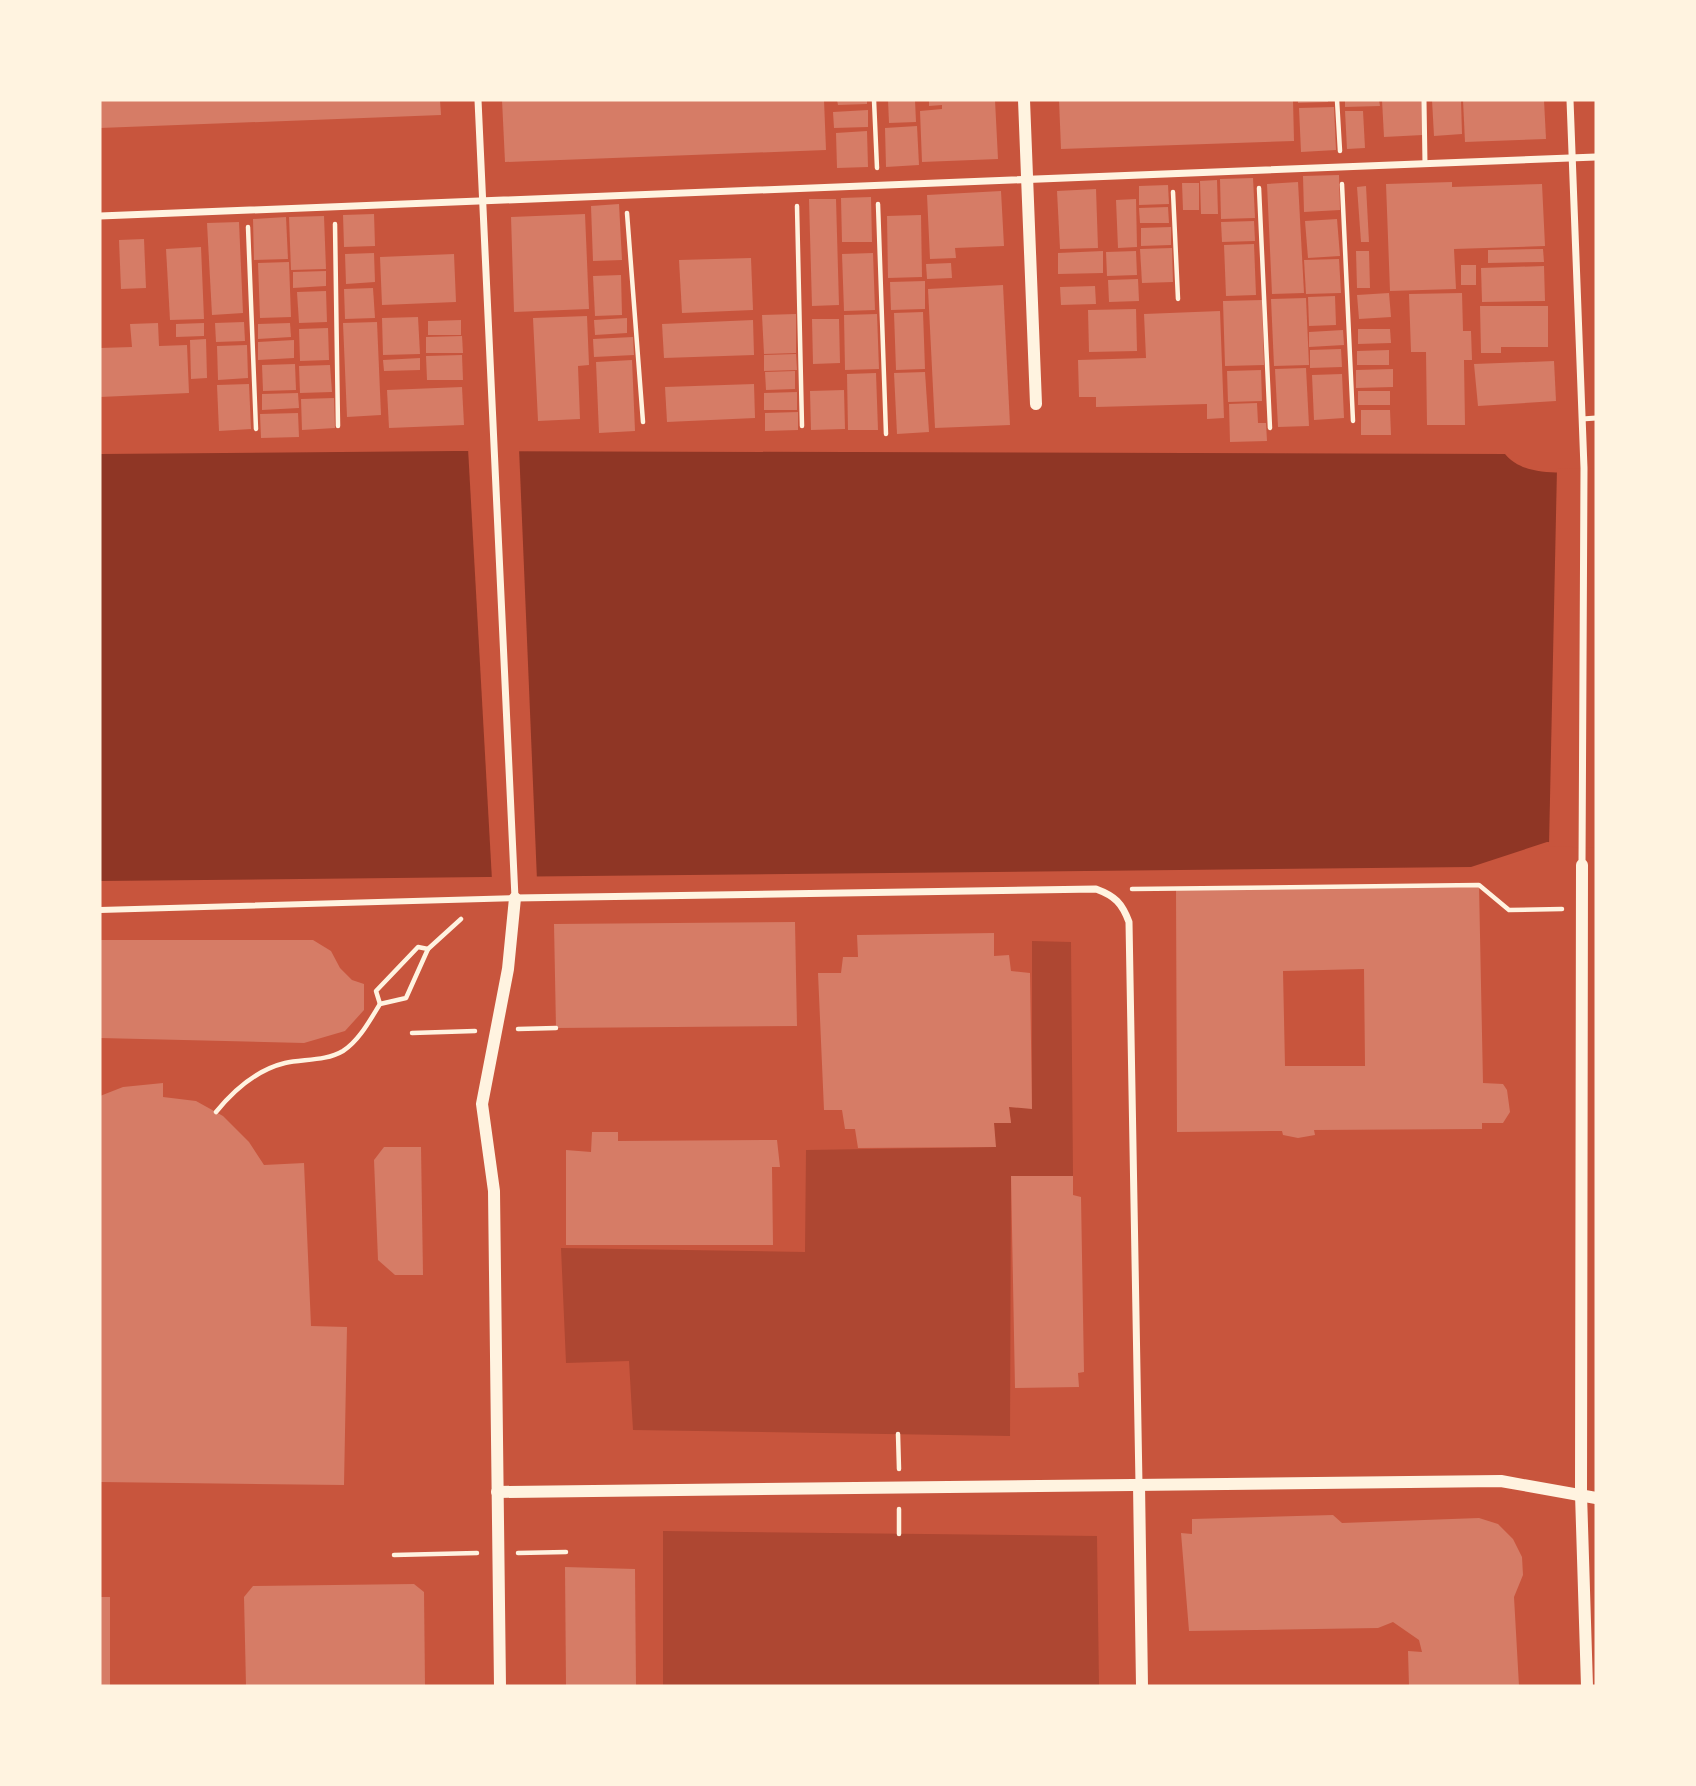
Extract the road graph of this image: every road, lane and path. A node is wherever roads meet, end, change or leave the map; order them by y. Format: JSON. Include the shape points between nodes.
{"nodes":[{"id":1,"x":478,"y":100,"type":"edge"},
{"id":2,"x":874,"y":100,"type":"edge"},
{"id":3,"x":1024,"y":100,"type":"edge"},
{"id":4,"x":1337,"y":100,"type":"edge"},
{"id":5,"x":1424,"y":100,"type":"edge"},
{"id":6,"x":1570,"y":100,"type":"edge"},
{"id":7,"x":1596,"y":157,"type":"edge"},
{"id":8,"x":1572,"y":158,"type":"junction"},
{"id":9,"x":1425,"y":164,"type":"junction"},
{"id":10,"x":1341,"y":166,"type":"junction"},
{"id":11,"x":1258,"y":170,"type":"junction"},
{"id":12,"x":1172,"y":173,"type":"junction"},
{"id":13,"x":1027,"y":179,"type":"junction"},
{"id":14,"x":877,"y":185,"type":"junction"},
{"id":15,"x":796,"y":189,"type":"junction"},
{"id":16,"x":625,"y":195,"type":"junction"},
{"id":17,"x":482,"y":201,"type":"junction"},
{"id":18,"x":335,"y":207,"type":"junction"},
{"id":19,"x":248,"y":210,"type":"junction"},
{"id":20,"x":100,"y":216,"type":"edge"},
{"id":21,"x":1178,"y":299,"type":"dead end"},
{"id":22,"x":1036,"y":404,"type":"dead end"},
{"id":23,"x":1596,"y":418,"type":"edge"},
{"id":24,"x":1582,"y":419,"type":"junction"},
{"id":25,"x":1353,"y":421,"type":"dead end"},
{"id":26,"x":643,"y":422,"type":"dead end"},
{"id":27,"x":338,"y":426,"type":"dead end"},
{"id":28,"x":802,"y":426,"type":"dead end"},
{"id":29,"x":1270,"y":428,"type":"dead end"},
{"id":30,"x":256,"y":429,"type":"dead end"},
{"id":31,"x":886,"y":434,"type":"dead end"},
{"id":32,"x":1583,"y":865,"type":"joint"},
{"id":33,"x":1096,"y":889,"type":"junction"},
{"id":34,"x":515,"y":892,"type":"junction"},
{"id":35,"x":482,"y":899,"type":"junction"},
{"id":36,"x":1582,"y":908,"type":"junction"},
{"id":37,"x":1596,"y":908,"type":"edge"},
{"id":38,"x":100,"y":910,"type":"edge"},
{"id":39,"x":428,"y":949,"type":"junction"},
{"id":40,"x":380,"y":1004,"type":"junction"},
{"id":41,"x":216,"y":1112,"type":"dead end"},
{"id":42,"x":1139,"y":1484,"type":"junction"},
{"id":43,"x":497,"y":1492,"type":"junction"},
{"id":44,"x":1581,"y":1494,"type":"junction"},
{"id":45,"x":1596,"y":1498,"type":"edge"},
{"id":46,"x":500,"y":1686,"type":"edge"},
{"id":47,"x":1142,"y":1686,"type":"edge"},
{"id":48,"x":1587,"y":1686,"type":"edge"}],
"edges":[{"from":1,"to":17,"type":"street"},
{"from":2,"to":14,"type":"path"},
{"from":3,"to":13,"type":"street"},
{"from":4,"to":10,"type":"path"},
{"from":5,"to":9,"type":"lane"},
{"from":6,"to":8,"type":"street"},
{"from":7,"to":8,"type":"street"},
{"from":8,"to":9,"type":"street"},
{"from":8,"to":24,"type":"street"},
{"from":9,"to":10,"type":"street"},
{"from":10,"to":11,"type":"street"},
{"from":10,"to":25,"type":"path"},
{"from":11,"to":12,"type":"street"},
{"from":11,"to":29,"type":"path"},
{"from":12,"to":13,"type":"street"},
{"from":12,"to":21,"type":"path"},
{"from":13,"to":14,"type":"street"},
{"from":13,"to":22,"type":"street"},
{"from":14,"to":15,"type":"street"},
{"from":14,"to":31,"type":"path"},
{"from":15,"to":16,"type":"street"},
{"from":15,"to":28,"type":"path"},
{"from":16,"to":17,"type":"street"},
{"from":16,"to":26,"type":"path"},
{"from":17,"to":18,"type":"street"},
{"from":17,"to":34,"type":"street"},
{"from":18,"to":19,"type":"street"},
{"from":18,"to":27,"type":"path"},
{"from":19,"to":20,"type":"street"},
{"from":19,"to":30,"type":"path"},
{"from":23,"to":24,"type":"lane"},
{"from":24,"to":32,"type":"street"},
{"from":32,"to":36,"type":"street"},
{"from":33,"to":34,"type":"street"},
{"from":33,"to":36,"type":"path","via":[[1479,885],[1508,910]]},
{"from":33,"to":42,"type":"street","via":[[1122,904],[1129,922]]},
{"from":34,"to":35,"type":"street"},
{"from":34,"to":43,"type":"street","via":[[508,969],[482,1104],[495,1191]]},
{"from":35,"to":38,"type":"street"},
{"from":35,"to":39,"type":"path"},
{"from":36,"to":37,"type":"street"},
{"from":36,"to":44,"type":"street"},
{"from":39,"to":40,"type":"path","via":[[406,998]]},
{"from":39,"to":40,"type":"path","via":[[418,947],[376,990]]},
{"from":40,"to":41,"type":"path","via":[[365,1029],[344,1050],[261,1072],[242,1084]]},
{"from":42,"to":43,"type":"street"},
{"from":42,"to":44,"type":"street","via":[[1501,1481]]},
{"from":42,"to":47,"type":"street"},
{"from":43,"to":46,"type":"street"},
{"from":44,"to":45,"type":"street"},
{"from":44,"to":48,"type":"street"}]}
